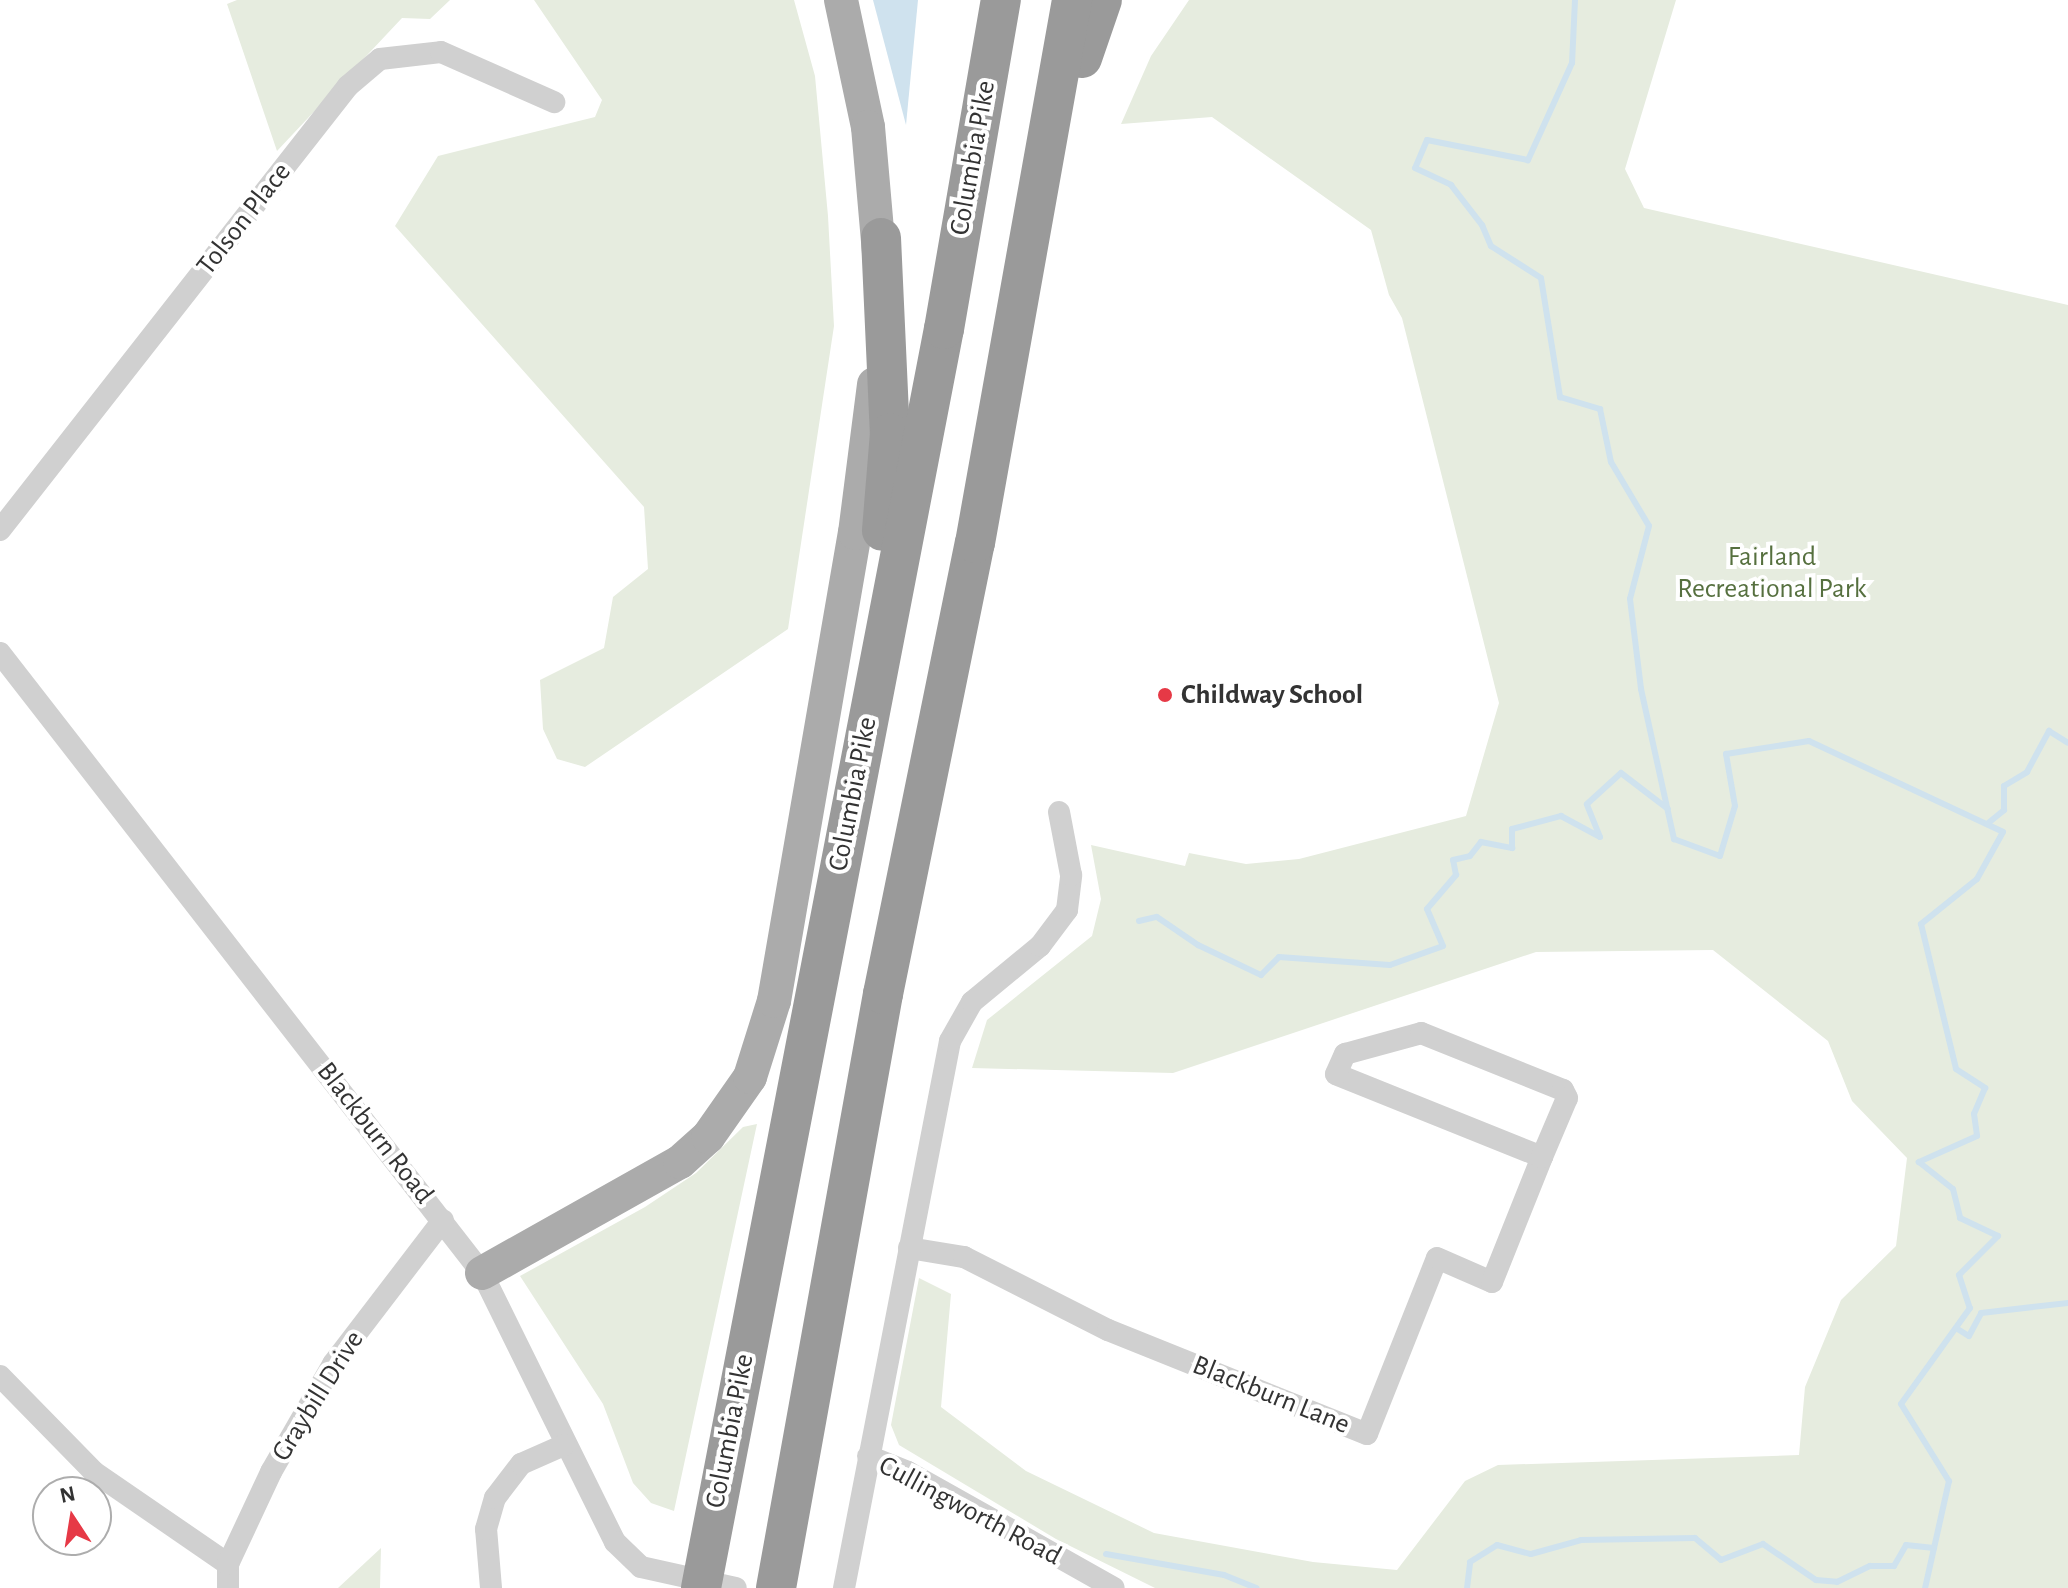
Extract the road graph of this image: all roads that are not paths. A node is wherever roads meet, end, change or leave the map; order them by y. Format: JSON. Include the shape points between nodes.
{"nodes":[{"id":1,"x":841,"y":0,"type":"edge"},
{"id":2,"x":1001,"y":0,"type":"edge"},
{"id":3,"x":1072,"y":0,"type":"edge"},
{"id":4,"x":1102,"y":0,"type":"edge"},
{"id":5,"x":554,"y":102,"type":"dead end"},
{"id":6,"x":1031,"y":214,"type":"junction"},
{"id":7,"x":881,"y":238,"type":"junction"},
{"id":8,"x":0,"y":530,"type":"edge"},
{"id":9,"x":0,"y":653,"type":"edge"},
{"id":10,"x":1059,"y":812,"type":"dead end"},
{"id":11,"x":839,"y":864,"type":"junction"},
{"id":12,"x":1542,"y":1157,"type":"junction"},
{"id":13,"x":443,"y":1220,"type":"junction"},
{"id":14,"x":909,"y":1248,"type":"junction"},
{"id":15,"x":482,"y":1273,"type":"junction"},
{"id":16,"x":0,"y":1376,"type":"edge"},
{"id":17,"x":564,"y":1445,"type":"junction"},
{"id":18,"x":868,"y":1456,"type":"junction"},
{"id":19,"x":228,"y":1564,"type":"junction"},
{"id":20,"x":713,"y":1586,"type":"edge"},
{"id":21,"x":228,"y":1588,"type":"edge"},
{"id":22,"x":491,"y":1588,"type":"edge"},
{"id":23,"x":776,"y":1588,"type":"edge"},
{"id":24,"x":844,"y":1588,"type":"edge"},
{"id":25,"x":1114,"y":1588,"type":"edge"}],
"edges":[{"from":1,"to":7,"type":"main road","via":[[868,127]]},
{"from":2,"to":11,"type":"highway","name":"Columbia Pike","via":[[944,329]]},
{"from":3,"to":6,"type":"highway"},
{"from":4,"to":6,"type":"highway"},
{"from":5,"to":8,"type":"street","name":"Tolson Place","via":[[441,52],[380,59],[348,86]]},
{"from":6,"to":23,"type":"highway","via":[[975,543],[883,994]]},
{"from":7,"to":11,"type":"highway","via":[[890,433],[882,537]]},
{"from":7,"to":15,"type":"main road","via":[[876,369],[855,533],[765,1042],[733,1107],[680,1162]]},
{"from":9,"to":13,"type":"street","name":"Blackburn Road"},
{"from":10,"to":14,"type":"street","via":[[1071,875],[1067,910],[1040,946],[987,987],[960,1018],[939,1083]]},
{"from":11,"to":20,"type":"highway","name":"Columbia Pike"},
{"from":12,"to":12,"type":"street","name":"Blackburn Lane","via":[[1336,1074],[1345,1054],[1421,1033],[1563,1090],[1567,1098]]},
{"from":12,"to":14,"type":"street","name":"Blackburn Lane","via":[[1492,1282],[1437,1258],[1367,1434],[1108,1330],[964,1257]]},
{"from":13,"to":15,"type":"street","name":"Blackburn Road"},
{"from":13,"to":19,"type":"street","name":"Graybill Drive","via":[[333,1364],[271,1472]]},
{"from":14,"to":18,"type":"street"},
{"from":15,"to":17,"type":"street","name":"Blackburn Road"},
{"from":16,"to":19,"type":"street","via":[[94,1472]]},
{"from":17,"to":20,"type":"street","name":"Blackburn Road","via":[[603,1523],[628,1556],[665,1575]]},
{"from":17,"to":22,"type":"street","via":[[521,1464],[495,1498],[486,1529]]},
{"from":18,"to":24,"type":"street"},
{"from":18,"to":25,"type":"street","name":"Cullingworth Road","via":[[908,1472]]},
{"from":19,"to":21,"type":"street","name":"Graybill Drive"}]}
